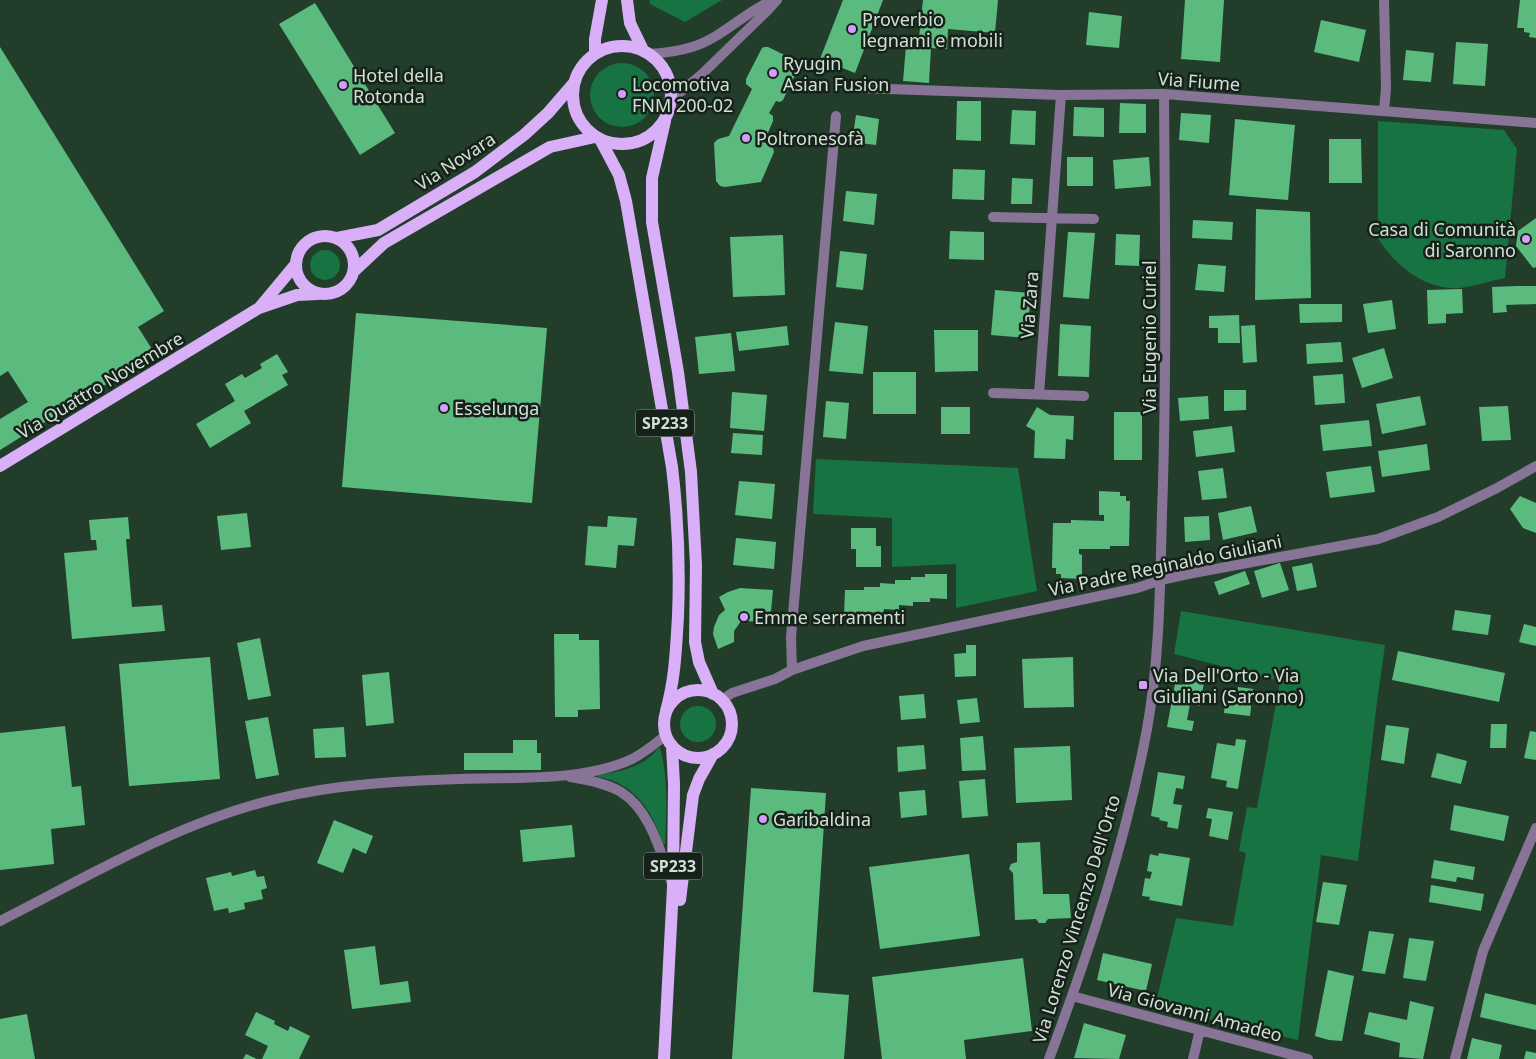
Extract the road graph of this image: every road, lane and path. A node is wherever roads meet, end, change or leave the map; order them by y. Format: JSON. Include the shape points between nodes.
{"nodes":[{"id":1,"x":602,"y":0,"type":"edge"},
{"id":2,"x":627,"y":0,"type":"edge"},
{"id":3,"x":773,"y":0,"type":"edge"},
{"id":4,"x":777,"y":0,"type":"edge"},
{"id":5,"x":1384,"y":0,"type":"edge"},
{"id":6,"x":647,"y":52,"type":"junction"},
{"id":7,"x":595,"y":54,"type":"junction"},
{"id":8,"x":574,"y":83,"type":"junction"},
{"id":9,"x":860,"y":88,"type":"dead end"},
{"id":10,"x":1164,"y":94,"type":"junction"},
{"id":11,"x":1061,"y":95,"type":"junction"},
{"id":12,"x":672,"y":99,"type":"junction"},
{"id":13,"x":1384,"y":112,"type":"junction"},
{"id":14,"x":836,"y":116,"type":"dead end"},
{"id":15,"x":665,"y":121,"type":"junction"},
{"id":16,"x":1536,"y":123,"type":"edge"},
{"id":17,"x":598,"y":139,"type":"junction"},
{"id":18,"x":993,"y":216,"type":"dead end"},
{"id":19,"x":1052,"y":218,"type":"junction"},
{"id":20,"x":1094,"y":218,"type":"dead end"},
{"id":21,"x":337,"y":238,"type":"junction"},
{"id":22,"x":295,"y":265,"type":"junction"},
{"id":23,"x":353,"y":272,"type":"junction"},
{"id":24,"x":318,"y":294,"type":"junction"},
{"id":25,"x":259,"y":308,"type":"junction"},
{"id":26,"x":218,"y":334,"type":"joint"},
{"id":27,"x":993,"y":393,"type":"dead end"},
{"id":28,"x":1039,"y":394,"type":"junction"},
{"id":29,"x":1084,"y":396,"type":"dead end"},
{"id":30,"x":0,"y":466,"type":"edge"},
{"id":31,"x":1536,"y":466,"type":"edge"},
{"id":32,"x":1161,"y":580,"type":"junction"},
{"id":33,"x":792,"y":670,"type":"junction"},
{"id":34,"x":717,"y":697,"type":"junction"},
{"id":35,"x":666,"y":711,"type":"junction"},
{"id":36,"x":668,"y":740,"type":"junction"},
{"id":37,"x":713,"y":754,"type":"junction"},
{"id":38,"x":566,"y":776,"type":"junction"},
{"id":39,"x":1536,"y":828,"type":"edge"},
{"id":40,"x":673,"y":887,"type":"junction"},
{"id":41,"x":0,"y":921,"type":"edge"},
{"id":42,"x":669,"y":987,"type":"junction"},
{"id":43,"x":1072,"y":996,"type":"junction"},
{"id":44,"x":1200,"y":1030,"type":"junction"},
{"id":45,"x":664,"y":1059,"type":"edge"},
{"id":46,"x":1049,"y":1059,"type":"edge"},
{"id":47,"x":1192,"y":1059,"type":"edge"},
{"id":48,"x":1308,"y":1059,"type":"edge"},
{"id":49,"x":1455,"y":1059,"type":"edge"}],
"edges":[{"from":1,"to":7,"type":"main road"},
{"from":2,"to":6,"type":"main road","via":[[630,23]]},
{"from":3,"to":6,"type":"street","via":[[694,47]]},
{"from":4,"to":12,"type":"street"},
{"from":5,"to":13,"type":"street"},
{"from":6,"to":7,"type":"main road","number":"SP233","via":[[627,46],[610,47]]},
{"from":6,"to":12,"type":"main road","via":[[662,66],[670,82]]},
{"from":7,"to":8,"type":"main road","number":"SP233","via":[[578,71]]},
{"from":8,"to":17,"type":"main road","number":"SP233","via":[[575,113],[583,127]]},
{"from":8,"to":21,"type":"main road","name":"Via Novara","via":[[524,135],[475,172],[378,230]]},
{"from":9,"to":11,"type":"street","name":"Via Fiume"},
{"from":10,"to":11,"type":"street","name":"Via Fiume"},
{"from":10,"to":13,"type":"street","name":"Via Fiume"},
{"from":10,"to":32,"type":"street","name":"Via Eugenio Curiel","via":[[1166,381]]},
{"from":11,"to":19,"type":"street","name":"Via Zara"},
{"from":12,"to":15,"type":"main road","number":"SP233"},
{"from":13,"to":16,"type":"street","name":"Via Fiume"},
{"from":14,"to":33,"type":"street","via":[[791,637]]},
{"from":15,"to":17,"type":"main road","via":[[653,134],[637,143],[619,145]]},
{"from":15,"to":34,"type":"main road","number":"SP233","via":[[652,178],[652,222],[678,372],[691,472],[696,565],[695,642],[699,662]]},
{"from":17,"to":23,"type":"main road","name":"Via Novara","via":[[550,148],[384,243]]},
{"from":17,"to":35,"type":"main road","number":"SP233","via":[[619,175],[626,201],[677,507],[680,572],[676,660]]},
{"from":18,"to":19,"type":"street"},
{"from":19,"to":20,"type":"street"},
{"from":19,"to":28,"type":"street","name":"Via Zara"},
{"from":21,"to":22,"type":"main road","name":"Via Novara","via":[[318,236],[310,240],[302,246]]},
{"from":21,"to":23,"type":"main road","via":[[351,250]]},
{"from":22,"to":24,"type":"main road","via":[[301,283]]},
{"from":22,"to":25,"type":"main road","name":"Via Novara"},
{"from":23,"to":24,"type":"main road","name":"Via Novara","via":[[351,279],[337,292]]},
{"from":24,"to":25,"type":"main road","name":"Via Novara","via":[[297,295]]},
{"from":25,"to":26,"type":"main road","name":"Via Novara"},
{"from":26,"to":30,"type":"main road","name":"Via Quattro Novembre"},
{"from":27,"to":28,"type":"street"},
{"from":28,"to":29,"type":"street"},
{"from":31,"to":32,"type":"street","name":"Via Padre Reginaldo Giuliani","via":[[1438,516],[1378,539]]},
{"from":32,"to":33,"type":"street","name":"Via Padre Reginaldo Giuliani","via":[[1137,588],[863,646]]},
{"from":32,"to":43,"type":"street","name":"Via Lorenzo Vincenzo Dell'Orto","via":[[1154,675],[1134,791]]},
{"from":33,"to":34,"type":"street","name":"Via Padre Reginaldo Giuliani","via":[[775,679]]},
{"from":34,"to":35,"type":"main road","via":[[702,690],[691,691],[676,698]]},
{"from":34,"to":37,"type":"main road","number":"SP233","via":[[728,709],[731,729],[728,739]]},
{"from":35,"to":36,"type":"main road","number":"SP233","via":[[664,719]]},
{"from":36,"to":37,"type":"main road","via":[[680,753],[691,757]]},
{"from":36,"to":38,"type":"street","via":[[612,766]]},
{"from":36,"to":40,"type":"main road","number":"SP233","via":[[674,784]]},
{"from":37,"to":42,"type":"main road","number":"SP233","via":[[693,795]]},
{"from":38,"to":40,"type":"street","via":[[610,787],[634,803],[650,828]]},
{"from":38,"to":41,"type":"street","via":[[458,779],[334,788],[280,798],[228,812],[161,840]]},
{"from":39,"to":49,"type":"street","via":[[1483,951]]},
{"from":40,"to":42,"type":"main road","number":"SP233"},
{"from":42,"to":45,"type":"main road","number":"SP233"},
{"from":43,"to":44,"type":"street","name":"Via Giovanni Amadeo"},
{"from":43,"to":46,"type":"street","name":"Via Lorenzo Vincenzo Dell'Orto"},
{"from":44,"to":47,"type":"street"},
{"from":44,"to":48,"type":"street","name":"Via Giovanni Amadeo"}]}
